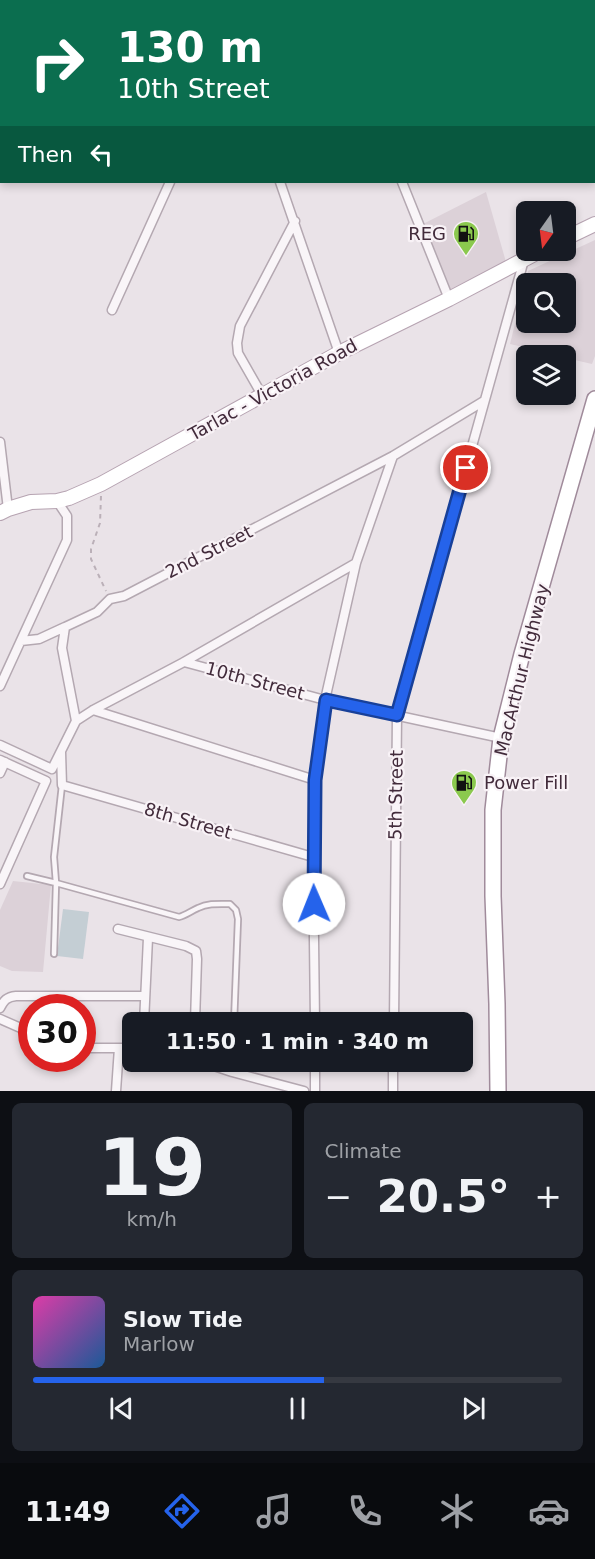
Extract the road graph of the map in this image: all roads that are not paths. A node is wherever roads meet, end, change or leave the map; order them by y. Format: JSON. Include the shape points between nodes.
{"nodes":[{"id":1,"x":170,"y":183,"type":"edge"},
{"id":2,"x":280,"y":183,"type":"edge"},
{"id":3,"x":402,"y":183,"type":"edge"},
{"id":4,"x":294,"y":221,"type":"junction"},
{"id":5,"x":595,"y":224,"type":"edge"},
{"id":6,"x":576,"y":233,"type":"edge"},
{"id":7,"x":522,"y":261,"type":"edge"},
{"id":8,"x":524,"y":261,"type":"edge"},
{"id":9,"x":449,"y":299,"type":"junction"},
{"id":10,"x":112,"y":310,"type":"dead end"},
{"id":11,"x":339,"y":353,"type":"junction"},
{"id":12,"x":262,"y":396,"type":"junction"},
{"id":13,"x":595,"y":399,"type":"edge"},
{"id":14,"x":484,"y":401,"type":"junction"},
{"id":15,"x":0,"y":442,"type":"edge"},
{"id":16,"x":393,"y":456,"type":"junction"},
{"id":17,"x":57,"y":501,"type":"junction"},
{"id":18,"x":4,"y":511,"type":"edge"},
{"id":19,"x":356,"y":563,"type":"junction"},
{"id":20,"x":65,"y":627,"type":"junction"},
{"id":21,"x":21,"y":641,"type":"junction"},
{"id":22,"x":184,"y":662,"type":"junction"},
{"id":23,"x":0,"y":686,"type":"edge"},
{"id":24,"x":326,"y":700,"type":"junction"},
{"id":25,"x":93,"y":710,"type":"junction"},
{"id":26,"x":397,"y":715,"type":"junction"},
{"id":27,"x":76,"y":721,"type":"junction"},
{"id":28,"x":501,"y":738,"type":"junction"},
{"id":29,"x":0,"y":745,"type":"edge"},
{"id":30,"x":61,"y":752,"type":"junction"},
{"id":31,"x":2,"y":761,"type":"edge"},
{"id":32,"x":0,"y":773,"type":"edge"},
{"id":33,"x":315,"y":780,"type":"junction"},
{"id":34,"x":63,"y":785,"type":"junction"},
{"id":35,"x":313,"y":857,"type":"junction"},
{"id":36,"x":27,"y":876,"type":"dead end"},
{"id":37,"x":56,"y":883,"type":"junction"},
{"id":38,"x":0,"y":884,"type":"edge"},
{"id":39,"x":118,"y":929,"type":"dead end"},
{"id":40,"x":148,"y":938,"type":"junction"},
{"id":41,"x":54,"y":954,"type":"dead end"},
{"id":42,"x":145,"y":996,"type":"junction"},
{"id":43,"x":0,"y":1008,"type":"edge"},
{"id":44,"x":144,"y":1012,"type":"edge"},
{"id":45,"x":195,"y":1012,"type":"edge"},
{"id":46,"x":234,"y":1012,"type":"edge"},
{"id":47,"x":315,"y":1012,"type":"edge"},
{"id":48,"x":394,"y":1012,"type":"edge"},
{"id":49,"x":0,"y":1018,"type":"edge"},
{"id":50,"x":18,"y":1026,"type":"edge"},
{"id":51,"x":96,"y":1048,"type":"edge"},
{"id":52,"x":119,"y":1048,"type":"joint"},
{"id":53,"x":232,"y":1072,"type":"edge"},
{"id":54,"x":315,"y":1072,"type":"edge"},
{"id":55,"x":393,"y":1072,"type":"edge"},
{"id":56,"x":116,"y":1091,"type":"edge"},
{"id":57,"x":304,"y":1091,"type":"edge"},
{"id":58,"x":315,"y":1091,"type":"edge"},
{"id":59,"x":393,"y":1091,"type":"edge"},
{"id":60,"x":498,"y":1091,"type":"edge"}],
"edges":[{"from":1,"to":10,"type":"street"},
{"from":2,"to":4,"type":"street"},
{"from":3,"to":9,"type":"street"},
{"from":4,"to":11,"type":"street"},
{"from":4,"to":12,"type":"street","via":[[240,326],[238,353]]},
{"from":5,"to":6,"type":"main road"},
{"from":7,"to":9,"type":"main road","name":"Tarlac - Victoria Road"},
{"from":8,"to":14,"type":"street","name":"5th Street"},
{"from":9,"to":11,"type":"main road","name":"Tarlac - Victoria Road"},
{"from":11,"to":12,"type":"main road","name":"Tarlac - Victoria Road"},
{"from":12,"to":17,"type":"main road","name":"Tarlac - Victoria Road","via":[[101,484]]},
{"from":13,"to":28,"type":"highway","name":"MacArthur Highway"},
{"from":14,"to":16,"type":"street","name":"2nd Street"},
{"from":14,"to":26,"type":"street","name":"5th Street"},
{"from":15,"to":18,"type":"street"},
{"from":16,"to":19,"type":"street"},
{"from":16,"to":20,"type":"street","name":"2nd Street","via":[[124,596],[110,599],[97,612]]},
{"from":17,"to":18,"type":"main road","name":"Tarlac - Victoria Road","via":[[31,502]]},
{"from":17,"to":21,"type":"street","via":[[67,516],[68,540]]},
{"from":19,"to":22,"type":"street"},
{"from":19,"to":24,"type":"street"},
{"from":20,"to":21,"type":"street","name":"2nd Street","via":[[39,639]]},
{"from":20,"to":27,"type":"street","via":[[62,648]]},
{"from":21,"to":23,"type":"street"},
{"from":22,"to":24,"type":"street","name":"10th Street"},
{"from":22,"to":25,"type":"street"},
{"from":24,"to":26,"type":"street","name":"10th Street"},
{"from":24,"to":33,"type":"street"},
{"from":25,"to":27,"type":"street"},
{"from":25,"to":33,"type":"street"},
{"from":26,"to":28,"type":"street","name":"10th Street"},
{"from":26,"to":48,"type":"street","name":"5th Street"},
{"from":27,"to":30,"type":"street"},
{"from":28,"to":60,"type":"highway","name":"MacArthur Highway","via":[[493,810],[492,896]]},
{"from":29,"to":30,"type":"street","via":[[52,769]]},
{"from":30,"to":34,"type":"street"},
{"from":31,"to":32,"type":"street"},
{"from":31,"to":38,"type":"street","via":[[46,781]]},
{"from":33,"to":35,"type":"street"},
{"from":34,"to":35,"type":"street","name":"8th Street"},
{"from":34,"to":37,"type":"lane","via":[[55,847]]},
{"from":35,"to":47,"type":"street"},
{"from":36,"to":37,"type":"lane"},
{"from":37,"to":41,"type":"lane"},
{"from":37,"to":46,"type":"lane","via":[[179,917],[208,904],[230,904],[238,919]]},
{"from":39,"to":40,"type":"street"},
{"from":40,"to":42,"type":"street"},
{"from":40,"to":45,"type":"street","via":[[196,951]]},
{"from":42,"to":43,"type":"street","via":[[16,996],[8,997]]},
{"from":42,"to":44,"type":"street"},
{"from":49,"to":50,"type":"street"},
{"from":51,"to":52,"type":"street"},
{"from":52,"to":56,"type":"street"},
{"from":53,"to":57,"type":"street"},
{"from":54,"to":58,"type":"street"},
{"from":55,"to":59,"type":"street"}]}
